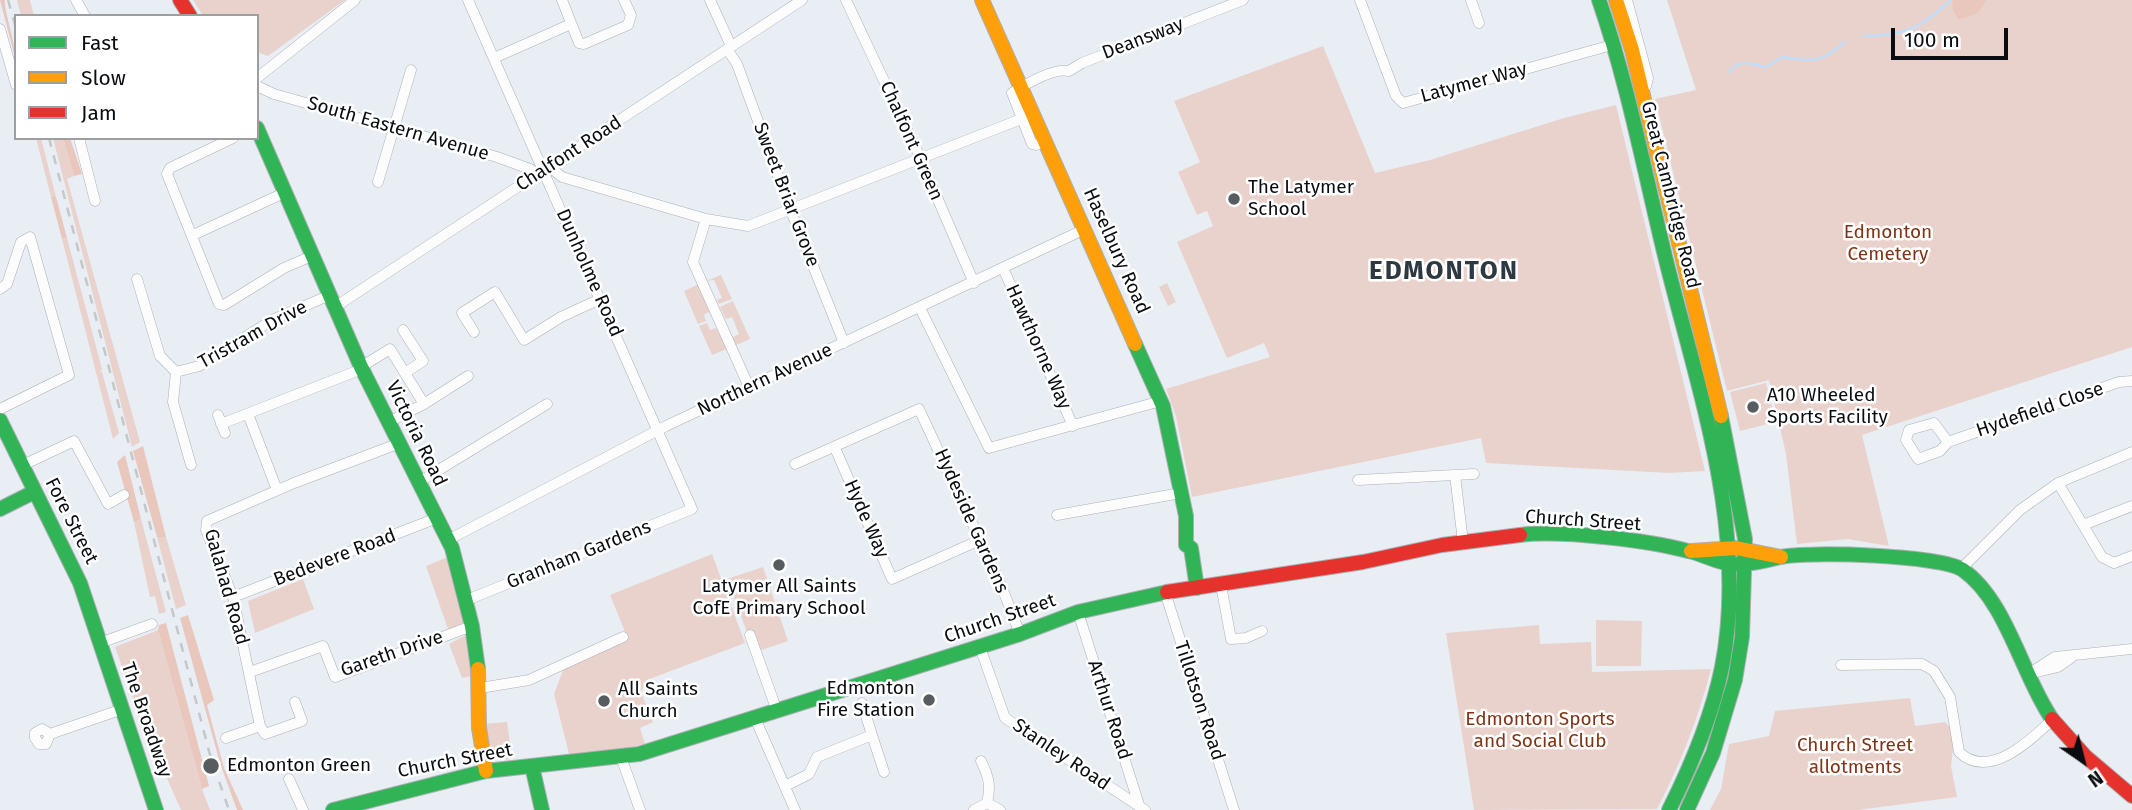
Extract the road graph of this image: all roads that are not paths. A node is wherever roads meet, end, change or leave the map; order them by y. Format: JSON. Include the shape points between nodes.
{"nodes":[{"id":1,"x":355,"y":0,"type":"edge"},
{"id":2,"x":468,"y":0,"type":"edge"},
{"id":3,"x":562,"y":0,"type":"edge"},
{"id":4,"x":624,"y":0,"type":"edge"},
{"id":5,"x":710,"y":0,"type":"edge"},
{"id":6,"x":802,"y":0,"type":"edge"},
{"id":7,"x":846,"y":0,"type":"edge"},
{"id":8,"x":982,"y":0,"type":"edge"},
{"id":9,"x":1243,"y":0,"type":"edge"},
{"id":10,"x":1360,"y":0,"type":"edge"},
{"id":11,"x":1471,"y":0,"type":"edge"},
{"id":12,"x":1599,"y":0,"type":"edge"},
{"id":13,"x":1616,"y":0,"type":"edge"},
{"id":14,"x":1628,"y":0,"type":"edge"},
{"id":15,"x":1479,"y":23,"type":"dead end"},
{"id":16,"x":571,"y":24,"type":"junction"},
{"id":17,"x":0,"y":29,"type":"edge"},
{"id":18,"x":1612,"y":45,"type":"junction"},
{"id":19,"x":729,"y":48,"type":"junction"},
{"id":20,"x":494,"y":58,"type":"junction"},
{"id":21,"x":411,"y":70,"type":"dead end"},
{"id":22,"x":259,"y":76,"type":"edge"},
{"id":23,"x":14,"y":78,"type":"edge"},
{"id":24,"x":1640,"y":85,"type":"junction"},
{"id":25,"x":1022,"y":86,"type":"junction"},
{"id":26,"x":259,"y":87,"type":"edge"},
{"id":27,"x":1028,"y":117,"type":"junction"},
{"id":28,"x":394,"y":127,"type":"junction"},
{"id":29,"x":259,"y":132,"type":"edge"},
{"id":30,"x":80,"y":140,"type":"edge"},
{"id":31,"x":229,"y":140,"type":"edge"},
{"id":32,"x":921,"y":160,"type":"junction"},
{"id":33,"x":543,"y":171,"type":"junction"},
{"id":34,"x":378,"y":182,"type":"dead end"},
{"id":35,"x":286,"y":192,"type":"junction"},
{"id":36,"x":95,"y":201,"type":"dead end"},
{"id":37,"x":790,"y":211,"type":"junction"},
{"id":38,"x":706,"y":219,"type":"junction"},
{"id":39,"x":1085,"y":229,"type":"junction"},
{"id":40,"x":193,"y":235,"type":"junction"},
{"id":41,"x":314,"y":255,"type":"junction"},
{"id":42,"x":1003,"y":268,"type":"junction"},
{"id":43,"x":137,"y":279,"type":"dead end"},
{"id":44,"x":974,"y":283,"type":"junction"},
{"id":45,"x":0,"y":289,"type":"edge"},
{"id":46,"x":600,"y":299,"type":"junction"},
{"id":47,"x":333,"y":301,"type":"junction"},
{"id":48,"x":920,"y":308,"type":"junction"},
{"id":49,"x":403,"y":330,"type":"dead end"},
{"id":50,"x":474,"y":332,"type":"dead end"},
{"id":51,"x":844,"y":343,"type":"junction"},
{"id":52,"x":1709,"y":365,"type":"junction"},
{"id":53,"x":362,"y":368,"type":"junction"},
{"id":54,"x":1693,"y":369,"type":"junction"},
{"id":55,"x":176,"y":372,"type":"junction"},
{"id":56,"x":405,"y":373,"type":"junction"},
{"id":57,"x":468,"y":376,"type":"dead end"},
{"id":58,"x":2132,"y":381,"type":"edge"},
{"id":59,"x":749,"y":387,"type":"junction"},
{"id":60,"x":1161,"y":401,"type":"junction"},
{"id":61,"x":424,"y":404,"type":"junction"},
{"id":62,"x":547,"y":404,"type":"dead end"},
{"id":63,"x":0,"y":409,"type":"edge"},
{"id":64,"x":248,"y":414,"type":"junction"},
{"id":65,"x":0,"y":421,"type":"edge"},
{"id":66,"x":389,"y":422,"type":"junction"},
{"id":67,"x":221,"y":424,"type":"dead end"},
{"id":68,"x":1073,"y":426,"type":"junction"},
{"id":69,"x":658,"y":430,"type":"junction"},
{"id":70,"x":1948,"y":442,"type":"dead end"},
{"id":71,"x":400,"y":443,"type":"junction"},
{"id":72,"x":835,"y":448,"type":"junction"},
{"id":73,"x":2132,"y":452,"type":"edge"},
{"id":74,"x":795,"y":464,"type":"dead end"},
{"id":75,"x":191,"y":465,"type":"dead end"},
{"id":76,"x":21,"y":466,"type":"junction"},
{"id":77,"x":1474,"y":474,"type":"dead end"},
{"id":78,"x":1455,"y":475,"type":"junction"},
{"id":79,"x":1358,"y":480,"type":"dead end"},
{"id":80,"x":419,"y":482,"type":"junction"},
{"id":81,"x":2058,"y":483,"type":"junction"},
{"id":82,"x":277,"y":490,"type":"junction"},
{"id":83,"x":34,"y":492,"type":"junction"},
{"id":84,"x":1181,"y":493,"type":"junction"},
{"id":85,"x":124,"y":495,"type":"dead end"},
{"id":86,"x":2132,"y":506,"type":"edge"},
{"id":87,"x":0,"y":509,"type":"edge"},
{"id":88,"x":692,"y":509,"type":"joint"},
{"id":89,"x":1056,"y":515,"type":"dead end"},
{"id":90,"x":437,"y":518,"type":"junction"},
{"id":91,"x":2083,"y":526,"type":"junction"},
{"id":92,"x":448,"y":540,"type":"junction"},
{"id":93,"x":980,"y":540,"type":"junction"},
{"id":94,"x":1463,"y":542,"type":"junction"},
{"id":95,"x":1736,"y":556,"type":"junction"},
{"id":96,"x":2132,"y":556,"type":"edge"},
{"id":97,"x":1962,"y":568,"type":"junction"},
{"id":98,"x":1221,"y":585,"type":"junction"},
{"id":99,"x":1197,"y":588,"type":"junction"},
{"id":100,"x":1165,"y":592,"type":"junction"},
{"id":101,"x":233,"y":597,"type":"junction"},
{"id":102,"x":467,"y":600,"type":"junction"},
{"id":103,"x":1078,"y":612,"type":"junction"},
{"id":104,"x":152,"y":624,"type":"dead end"},
{"id":105,"x":472,"y":626,"type":"junction"},
{"id":106,"x":1262,"y":631,"type":"dead end"},
{"id":107,"x":750,"y":635,"type":"dead end"},
{"id":108,"x":1020,"y":635,"type":"junction"},
{"id":109,"x":622,"y":637,"type":"dead end"},
{"id":110,"x":100,"y":643,"type":"junction"},
{"id":111,"x":980,"y":647,"type":"junction"},
{"id":112,"x":2132,"y":649,"type":"edge"},
{"id":113,"x":1841,"y":665,"type":"dead end"},
{"id":114,"x":250,"y":673,"type":"junction"},
{"id":115,"x":2027,"y":675,"type":"junction"},
{"id":116,"x":480,"y":688,"type":"junction"},
{"id":117,"x":295,"y":702,"type":"dead end"},
{"id":118,"x":862,"y":703,"type":"dead end"},
{"id":119,"x":120,"y":710,"type":"junction"},
{"id":120,"x":777,"y":711,"type":"junction"},
{"id":121,"x":755,"y":718,"type":"junction"},
{"id":122,"x":2053,"y":719,"type":"junction"},
{"id":123,"x":263,"y":730,"type":"junction"},
{"id":124,"x":50,"y":734,"type":"dead end"},
{"id":125,"x":872,"y":735,"type":"junction"},
{"id":126,"x":226,"y":738,"type":"dead end"},
{"id":127,"x":621,"y":757,"type":"junction"},
{"id":128,"x":981,"y":761,"type":"dead end"},
{"id":129,"x":532,"y":766,"type":"junction"},
{"id":130,"x":486,"y":771,"type":"junction"},
{"id":131,"x":884,"y":772,"type":"dead end"},
{"id":132,"x":289,"y":779,"type":"dead end"},
{"id":133,"x":785,"y":786,"type":"junction"},
{"id":134,"x":2132,"y":796,"type":"edge"},
{"id":135,"x":987,"y":803,"type":"junction"},
{"id":136,"x":350,"y":807,"type":"edge"},
{"id":137,"x":1143,"y":809,"type":"edge"},
{"id":138,"x":156,"y":810,"type":"edge"},
{"id":139,"x":303,"y":810,"type":"edge"},
{"id":140,"x":333,"y":810,"type":"edge"},
{"id":141,"x":542,"y":810,"type":"edge"},
{"id":142,"x":640,"y":810,"type":"edge"},
{"id":143,"x":795,"y":810,"type":"edge"},
{"id":144,"x":974,"y":810,"type":"edge"},
{"id":145,"x":1000,"y":810,"type":"edge"},
{"id":146,"x":1234,"y":810,"type":"edge"},
{"id":147,"x":1669,"y":810,"type":"edge"},
{"id":148,"x":1688,"y":810,"type":"edge"}],
"edges":[{"from":1,"to":22,"type":"street"},
{"from":2,"to":20,"type":"street","name":"Dunholme Road"},
{"from":3,"to":16,"type":"street"},
{"from":4,"to":16,"type":"street","via":[[631,18],[625,27],[584,44],[579,43]]},
{"from":5,"to":19,"type":"street","name":"Sweet Briar Grove"},
{"from":6,"to":19,"type":"street","name":"Chalfont Road"},
{"from":7,"to":32,"type":"street","name":"Chalfont Green"},
{"from":8,"to":25,"type":"main road","name":"Haselbury Road"},
{"from":9,"to":25,"type":"street","name":"Deansway"},
{"from":10,"to":18,"type":"street","name":"Latymer Way","via":[[1396,96],[1403,103]]},
{"from":11,"to":15,"type":"street"},
{"from":12,"to":18,"type":"main road","name":"Great Cambridge Road"},
{"from":13,"to":24,"type":"main road","name":"Great Cambridge Road"},
{"from":14,"to":24,"type":"street","via":[[1648,78],[1646,86]]},
{"from":16,"to":20,"type":"street"},
{"from":17,"to":23,"type":"street"},
{"from":18,"to":54,"type":"main road","name":"Great Cambridge Road"},
{"from":19,"to":33,"type":"street","name":"Chalfont Road"},
{"from":19,"to":37,"type":"street","name":"Sweet Briar Grove"},
{"from":20,"to":33,"type":"street","name":"Dunholme Road"},
{"from":21,"to":28,"type":"street"},
{"from":24,"to":52,"type":"main road","name":"Great Cambridge Road"},
{"from":25,"to":27,"type":"main road","name":"Haselbury Road"},
{"from":26,"to":28,"type":"street","name":"South Eastern Avenue"},
{"from":27,"to":32,"type":"street","name":"South Eastern Avenue"},
{"from":27,"to":39,"type":"main road","name":"Haselbury Road","via":[[1046,141]]},
{"from":28,"to":33,"type":"street","name":"South Eastern Avenue"},
{"from":28,"to":34,"type":"street"},
{"from":29,"to":35,"type":"main road","name":"Victoria Road"},
{"from":30,"to":36,"type":"street"},
{"from":31,"to":40,"type":"street","via":[[168,171]]},
{"from":32,"to":37,"type":"street","name":"South Eastern Avenue"},
{"from":32,"to":44,"type":"street","name":"Chalfont Green"},
{"from":33,"to":38,"type":"street","name":"South Eastern Avenue"},
{"from":33,"to":46,"type":"street","name":"Dunholme Road"},
{"from":33,"to":47,"type":"street","name":"Chalfont Road"},
{"from":35,"to":40,"type":"street"},
{"from":35,"to":41,"type":"main road","name":"Victoria Road"},
{"from":37,"to":38,"type":"street","name":"South Eastern Avenue","via":[[748,226]]},
{"from":37,"to":51,"type":"street","name":"Sweet Briar Grove"},
{"from":38,"to":59,"type":"street","via":[[693,262]]},
{"from":39,"to":42,"type":"street","name":"Northern Avenue"},
{"from":39,"to":60,"type":"main road","name":"Haselbury Road"},
{"from":40,"to":41,"type":"street","via":[[220,305]]},
{"from":41,"to":47,"type":"main road","name":"Victoria Road"},
{"from":42,"to":44,"type":"street","name":"Northern Avenue"},
{"from":42,"to":68,"type":"street","name":"Hawthorne Way"},
{"from":43,"to":55,"type":"street","via":[[160,356]]},
{"from":44,"to":48,"type":"street","name":"Northern Avenue"},
{"from":45,"to":63,"type":"street","via":[[7,284],[21,242],[30,237],[69,375]]},
{"from":46,"to":50,"type":"street","via":[[524,340],[495,292],[462,313]]},
{"from":46,"to":69,"type":"street","name":"Dunholme Road"},
{"from":47,"to":53,"type":"main road","name":"Victoria Road"},
{"from":47,"to":55,"type":"street","name":"Tristram Drive","via":[[274,319],[199,366]]},
{"from":48,"to":51,"type":"street","name":"Northern Avenue"},
{"from":48,"to":68,"type":"street","via":[[989,448]]},
{"from":49,"to":56,"type":"street","via":[[423,361]]},
{"from":51,"to":59,"type":"street","name":"Northern Avenue"},
{"from":52,"to":54,"type":"main road"},
{"from":52,"to":95,"type":"main road","name":"Great Cambridge Road","via":[[1738,504],[1734,515]]},
{"from":53,"to":56,"type":"street","via":[[390,349]]},
{"from":53,"to":64,"type":"street"},
{"from":53,"to":66,"type":"main road","name":"Victoria Road"},
{"from":54,"to":95,"type":"main road","name":"Great Cambridge Road"},
{"from":55,"to":75,"type":"street","via":[[173,402]]},
{"from":56,"to":61,"type":"street"},
{"from":57,"to":61,"type":"street"},
{"from":58,"to":70,"type":"street","name":"Hydefield Close"},
{"from":59,"to":69,"type":"street","name":"Northern Avenue"},
{"from":60,"to":68,"type":"street"},
{"from":60,"to":84,"type":"main road","name":"Haselbury Road"},
{"from":61,"to":66,"type":"street"},
{"from":62,"to":80,"type":"street"},
{"from":64,"to":67,"type":"street"},
{"from":64,"to":82,"type":"street"},
{"from":65,"to":76,"type":"main road","name":"Fore Street"},
{"from":66,"to":71,"type":"main road","name":"Victoria Road"},
{"from":69,"to":88,"type":"street","name":"Dunholme Road"},
{"from":69,"to":92,"type":"street","name":"Northern Avenue"},
{"from":71,"to":80,"type":"main road","name":"Victoria Road"},
{"from":71,"to":82,"type":"street","name":"Galahad Road"},
{"from":72,"to":74,"type":"street"},
{"from":72,"to":93,"type":"street","name":"Hydeside Gardens","via":[[919,408]]},
{"from":72,"to":93,"type":"street","name":"Hyde Way","via":[[892,579]]},
{"from":73,"to":81,"type":"street"},
{"from":76,"to":83,"type":"main road","name":"Fore Street"},
{"from":76,"to":85,"type":"street","via":[[74,441],[108,504]]},
{"from":77,"to":78,"type":"street"},
{"from":78,"to":79,"type":"street"},
{"from":78,"to":94,"type":"street"},
{"from":80,"to":90,"type":"main road","name":"Victoria Road"},
{"from":81,"to":91,"type":"street"},
{"from":81,"to":97,"type":"street"},
{"from":82,"to":101,"type":"street","name":"Galahad Road","via":[[207,521],[206,530]]},
{"from":83,"to":87,"type":"main road"},
{"from":83,"to":110,"type":"main road","name":"Fore Street","via":[[77,576]]},
{"from":84,"to":89,"type":"street"},
{"from":84,"to":99,"type":"main road","name":"Haselbury Road","via":[[1186,545],[1191,548]]},
{"from":86,"to":91,"type":"street"},
{"from":88,"to":102,"type":"street","name":"Granham Gardens"},
{"from":90,"to":92,"type":"main road","name":"Victoria Road"},
{"from":90,"to":101,"type":"street","name":"Bedevere Road"},
{"from":91,"to":96,"type":"street","via":[[2107,562]]},
{"from":92,"to":102,"type":"main road","name":"Victoria Road"},
{"from":93,"to":108,"type":"street","name":"Hydeside Gardens"},
{"from":94,"to":95,"type":"main road","name":"Church Street","via":[[1528,534],[1615,539],[1691,551],[1704,546]]},
{"from":94,"to":98,"type":"main road","name":"Church Street"},
{"from":95,"to":97,"type":"main road","name":"Church Street","via":[[1770,562],[1781,557],[1926,559]]},
{"from":95,"to":147,"type":"main road","via":[[1718,682],[1706,728]]},
{"from":95,"to":148,"type":"main road","via":[[1742,637],[1735,680],[1713,753]]},
{"from":97,"to":115,"type":"main road","via":[[1996,611]]},
{"from":98,"to":99,"type":"main road","name":"Church Street"},
{"from":98,"to":106,"type":"street","via":[[1231,639]]},
{"from":99,"to":100,"type":"main road","name":"Church Street"},
{"from":100,"to":103,"type":"main road","name":"Church Street"},
{"from":100,"to":146,"type":"street","name":"Tillotson Road"},
{"from":101,"to":114,"type":"street","name":"Galahad Road"},
{"from":102,"to":105,"type":"main road","name":"Victoria Road"},
{"from":103,"to":108,"type":"main road","name":"Church Street"},
{"from":103,"to":137,"type":"street","name":"Arthur Road"},
{"from":104,"to":110,"type":"street"},
{"from":105,"to":114,"type":"street","name":"Gareth Drive","via":[[335,677],[323,646]]},
{"from":105,"to":116,"type":"main road","name":"Victoria Road"},
{"from":107,"to":120,"type":"street"},
{"from":108,"to":111,"type":"main road","name":"Church Street"},
{"from":109,"to":116,"type":"street","via":[[529,680]]},
{"from":110,"to":119,"type":"main road","name":"The Broadway"},
{"from":111,"to":120,"type":"main road","name":"Church Street"},
{"from":111,"to":137,"type":"street","name":"Stanley Road","via":[[1005,718]]},
{"from":112,"to":115,"type":"street","via":[[2055,657]]},
{"from":113,"to":122,"type":"street","via":[[1922,664],[1934,671],[1950,697],[1959,752],[1971,761],[2003,758]]},
{"from":114,"to":123,"type":"street","name":"Galahad Road"},
{"from":115,"to":122,"type":"main road"},
{"from":116,"to":130,"type":"main road","name":"Victoria Road","via":[[479,728]]},
{"from":117,"to":123,"type":"street","via":[[302,721]]},
{"from":118,"to":125,"type":"street"},
{"from":119,"to":124,"type":"street"},
{"from":119,"to":138,"type":"main road","name":"The Broadway"},
{"from":120,"to":121,"type":"main road","name":"Church Street"},
{"from":121,"to":127,"type":"main road","name":"Church Street"},
{"from":121,"to":133,"type":"street"},
{"from":122,"to":134,"type":"main road"},
{"from":123,"to":126,"type":"street"},
{"from":125,"to":131,"type":"street"},
{"from":125,"to":133,"type":"street","via":[[817,757],[809,774]]},
{"from":127,"to":129,"type":"main road","name":"Church Street"},
{"from":127,"to":142,"type":"street"},
{"from":128,"to":135,"type":"street","via":[[990,784]]},
{"from":129,"to":130,"type":"main road","name":"Church Street"},
{"from":129,"to":141,"type":"main road"},
{"from":130,"to":136,"type":"main road","name":"Church Street"},
{"from":132,"to":139,"type":"street"},
{"from":133,"to":143,"type":"street"},
{"from":135,"to":144,"type":"street"},
{"from":135,"to":145,"type":"street"},
{"from":136,"to":140,"type":"main road","name":"Church Street"}]}
